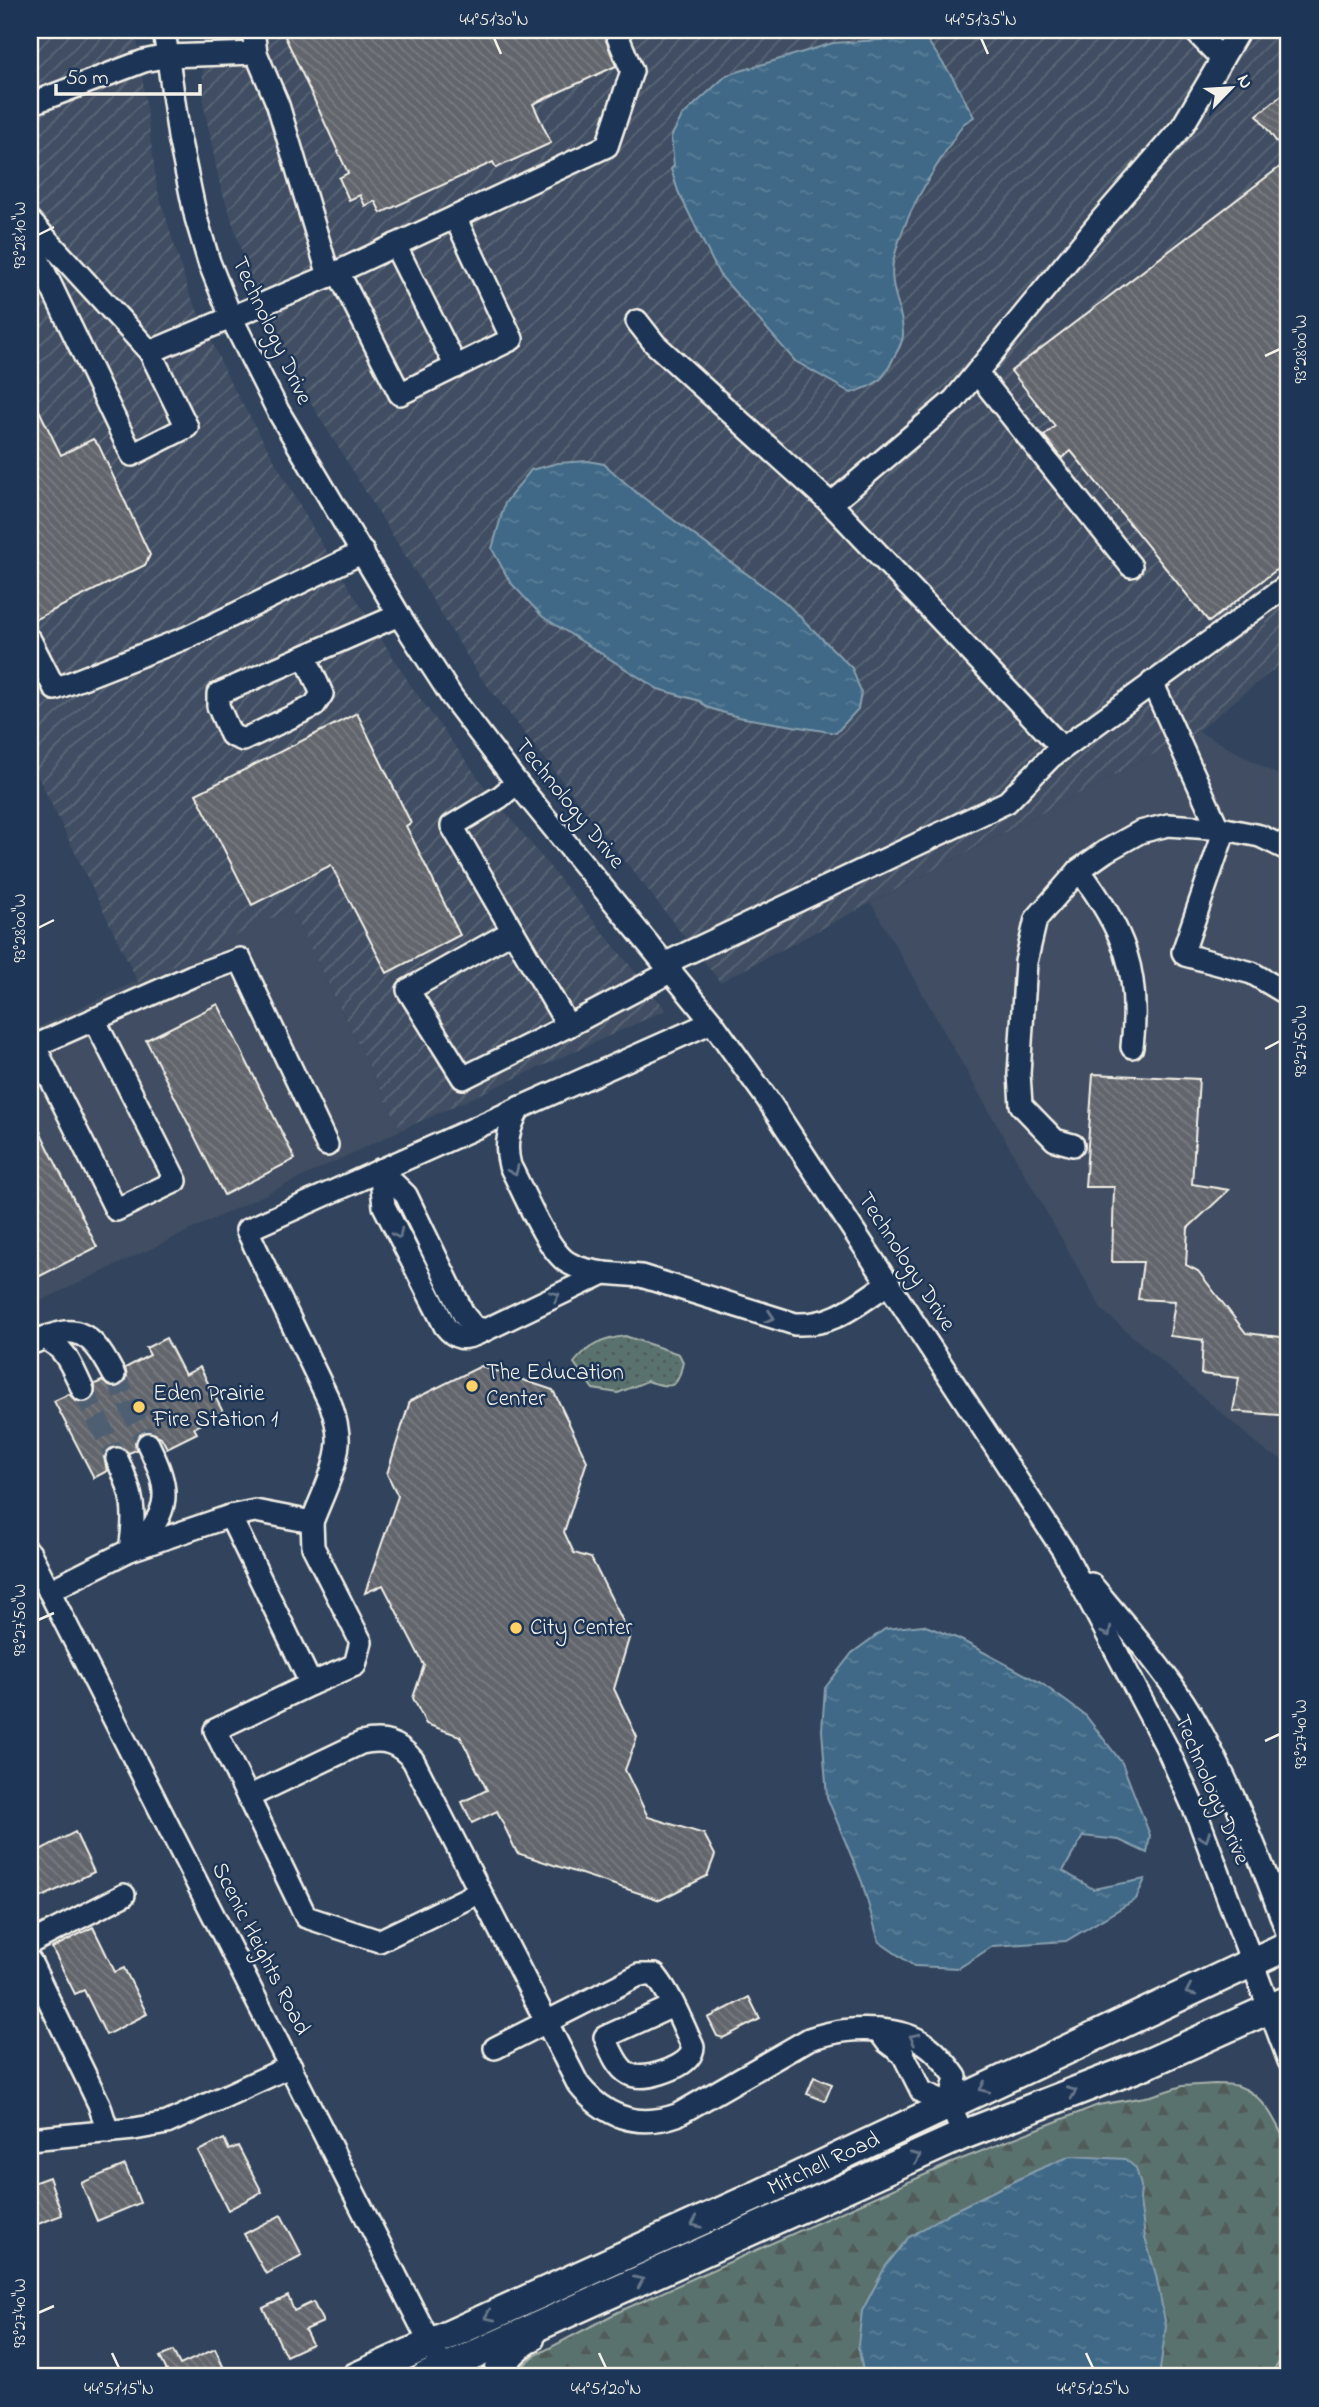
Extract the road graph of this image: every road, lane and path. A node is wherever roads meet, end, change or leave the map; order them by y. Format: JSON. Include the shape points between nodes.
{"nodes":[{"id":1,"x":164,"y":30,"type":"edge"},
{"id":2,"x":253,"y":30,"type":"edge"},
{"id":3,"x":615,"y":30,"type":"edge"},
{"id":4,"x":1194,"y":30,"type":"edge"},
{"id":5,"x":1239,"y":30,"type":"edge"},
{"id":6,"x":256,"y":53,"type":"junction"},
{"id":7,"x":167,"y":56,"type":"junction"},
{"id":8,"x":1222,"y":59,"type":"junction"},
{"id":9,"x":30,"y":104,"type":"edge"},
{"id":10,"x":455,"y":217,"type":"junction"},
{"id":11,"x":30,"y":221,"type":"edge"},
{"id":12,"x":30,"y":242,"type":"edge"},
{"id":13,"x":395,"y":245,"type":"junction"},
{"id":14,"x":333,"y":274,"type":"junction"},
{"id":15,"x":231,"y":317,"type":"junction"},
{"id":16,"x":637,"y":321,"type":"dead end"},
{"id":17,"x":150,"y":352,"type":"junction"},
{"id":18,"x":456,"y":367,"type":"junction"},
{"id":19,"x":977,"y":373,"type":"junction"},
{"id":20,"x":831,"y":504,"type":"junction"},
{"id":21,"x":363,"y":552,"type":"junction"},
{"id":22,"x":1131,"y":566,"type":"dead end"},
{"id":23,"x":1289,"y":584,"type":"edge"},
{"id":24,"x":399,"y":615,"type":"junction"},
{"id":25,"x":30,"y":640,"type":"edge"},
{"id":26,"x":305,"y":656,"type":"junction"},
{"id":27,"x":1152,"y":682,"type":"junction"},
{"id":28,"x":1062,"y":748,"type":"junction"},
{"id":29,"x":517,"y":783,"type":"junction"},
{"id":30,"x":1221,"y":829,"type":"junction"},
{"id":31,"x":1289,"y":850,"type":"edge"},
{"id":32,"x":1079,"y":870,"type":"junction"},
{"id":33,"x":513,"y":931,"type":"junction"},
{"id":34,"x":669,"y":967,"type":"junction"},
{"id":35,"x":1289,"y":995,"type":"edge"},
{"id":36,"x":93,"y":1019,"type":"junction"},
{"id":37,"x":712,"y":1022,"type":"junction"},
{"id":38,"x":568,"y":1026,"type":"junction"},
{"id":39,"x":32,"y":1046,"type":"edge"},
{"id":40,"x":1132,"y":1047,"type":"dead end"},
{"id":41,"x":520,"y":1107,"type":"junction"},
{"id":42,"x":1073,"y":1144,"type":"dead end"},
{"id":43,"x":327,"y":1145,"type":"dead end"},
{"id":44,"x":380,"y":1170,"type":"junction"},
{"id":45,"x":604,"y":1273,"type":"junction"},
{"id":46,"x":889,"y":1283,"type":"junction"},
{"id":47,"x":36,"y":1341,"type":"edge"},
{"id":48,"x":114,"y":1375,"type":"tunnel mouth"},
{"id":49,"x":83,"y":1390,"type":"tunnel mouth"},
{"id":50,"x":148,"y":1444,"type":"tunnel mouth"},
{"id":51,"x":117,"y":1460,"type":"tunnel mouth"},
{"id":52,"x":230,"y":1516,"type":"junction"},
{"id":53,"x":312,"y":1522,"type":"junction"},
{"id":54,"x":130,"y":1550,"type":"junction"},
{"id":55,"x":1063,"y":1550,"type":"junction"},
{"id":56,"x":30,"y":1553,"type":"edge"},
{"id":57,"x":49,"y":1591,"type":"junction"},
{"id":58,"x":311,"y":1684,"type":"junction"},
{"id":59,"x":248,"y":1797,"type":"junction"},
{"id":60,"x":480,"y":1892,"type":"junction"},
{"id":61,"x":124,"y":1895,"type":"dead end"},
{"id":62,"x":1289,"y":1938,"type":"edge"},
{"id":63,"x":30,"y":1943,"type":"edge"},
{"id":64,"x":1289,"y":1945,"type":"edge"},
{"id":65,"x":30,"y":1961,"type":"edge"},
{"id":66,"x":1252,"y":1962,"type":"junction"},
{"id":67,"x":1279,"y":2004,"type":"edge"},
{"id":68,"x":673,"y":2006,"type":"dead end"},
{"id":69,"x":546,"y":2021,"type":"junction"},
{"id":70,"x":878,"y":2030,"type":"junction"},
{"id":71,"x":495,"y":2048,"type":"dead end"},
{"id":72,"x":1289,"y":2061,"type":"edge"},
{"id":73,"x":291,"y":2066,"type":"junction"},
{"id":74,"x":950,"y":2105,"type":"junction"},
{"id":75,"x":108,"y":2132,"type":"junction"},
{"id":76,"x":963,"y":2135,"type":"junction"},
{"id":77,"x":30,"y":2139,"type":"edge"},
{"id":78,"x":599,"y":2299,"type":"junction"},
{"id":79,"x":430,"y":2343,"type":"junction"},
{"id":80,"x":440,"y":2375,"type":"edge"},
{"id":81,"x":356,"y":2377,"type":"edge"},
{"id":82,"x":498,"y":2377,"type":"edge"}],
"edges":[{"from":1,"to":7,"type":"street","name":"Technology Drive"},
{"from":2,"to":6,"type":"street"},
{"from":3,"to":10,"type":"street","via":[[632,71],[607,146]]},
{"from":4,"to":8,"type":"street"},
{"from":5,"to":8,"type":"street"},
{"from":6,"to":7,"type":"street"},
{"from":6,"to":14,"type":"street","via":[[278,105]]},
{"from":7,"to":9,"type":"street"},
{"from":7,"to":15,"type":"street","name":"Technology Drive","via":[[196,218]]},
{"from":8,"to":19,"type":"street","via":[[1182,127]]},
{"from":10,"to":13,"type":"street"},
{"from":10,"to":18,"type":"street","via":[[512,339]]},
{"from":11,"to":17,"type":"street"},
{"from":12,"to":17,"type":"street","via":[[132,455],[187,427]]},
{"from":13,"to":14,"type":"street"},
{"from":13,"to":18,"type":"street"},
{"from":14,"to":15,"type":"street"},
{"from":14,"to":18,"type":"street","via":[[400,394]]},
{"from":15,"to":17,"type":"street"},
{"from":15,"to":21,"type":"street","name":"Technology Drive","via":[[278,411]]},
{"from":16,"to":20,"type":"street","via":[[655,344]]},
{"from":19,"to":20,"type":"street","via":[[954,400]]},
{"from":19,"to":22,"type":"street"},
{"from":20,"to":28,"type":"street"},
{"from":21,"to":24,"type":"street","name":"Technology Drive"},
{"from":21,"to":25,"type":"street","via":[[188,638],[55,689]]},
{"from":23,"to":27,"type":"street"},
{"from":24,"to":26,"type":"street"},
{"from":24,"to":29,"type":"street","name":"Technology Drive","via":[[452,697]]},
{"from":26,"to":26,"type":"street","via":[[218,694],[218,706],[231,734],[243,740],[314,706],[322,694]]},
{"from":27,"to":28,"type":"street"},
{"from":27,"to":30,"type":"street"},
{"from":28,"to":34,"type":"street","via":[[1007,802]]},
{"from":29,"to":33,"type":"street","via":[[452,826]]},
{"from":29,"to":34,"type":"street","name":"Technology Drive"},
{"from":30,"to":31,"type":"street","via":[[1260,836]]},
{"from":30,"to":32,"type":"street","via":[[1168,825],[1140,832]]},
{"from":30,"to":35,"type":"street","via":[[1183,952],[1252,973]]},
{"from":32,"to":40,"type":"street","via":[[1115,924],[1127,952],[1136,1018]]},
{"from":32,"to":42,"type":"street","via":[[1036,919],[1026,962],[1019,1074],[1021,1105],[1055,1140]]},
{"from":33,"to":38,"type":"street"},
{"from":33,"to":38,"type":"street","via":[[408,990],[463,1078]]},
{"from":34,"to":37,"type":"street","name":"Technology Drive"},
{"from":34,"to":38,"type":"street"},
{"from":36,"to":39,"type":"street"},
{"from":36,"to":39,"type":"street","via":[[176,1181],[116,1210]]},
{"from":36,"to":43,"type":"street","via":[[240,959]]},
{"from":37,"to":41,"type":"street"},
{"from":37,"to":46,"type":"street","name":"Technology Drive"},
{"from":41,"to":44,"type":"street"},
{"from":41,"to":45,"type":"street","one_way":true,"via":[[507,1137],[510,1166],[553,1249],[577,1267]]},
{"from":44,"to":45,"type":"street","one_way":true,"via":[[384,1206],[453,1336],[461,1339],[485,1330]]},
{"from":44,"to":53,"type":"street","via":[[247,1230],[337,1424],[334,1461]]},
{"from":45,"to":46,"type":"street","one_way":true,"via":[[640,1276],[795,1325],[814,1325],[844,1314]]},
{"from":46,"to":55,"type":"street","name":"Technology Drive"},
{"from":47,"to":48,"type":"street","via":[[67,1331],[85,1335],[103,1352]]},
{"from":47,"to":49,"type":"street","via":[[54,1342]]},
{"from":50,"to":54,"type":"street","via":[[160,1468],[162,1513]]},
{"from":51,"to":54,"type":"street","via":[[134,1498]]},
{"from":52,"to":53,"type":"street","via":[[255,1511]]},
{"from":52,"to":54,"type":"street"},
{"from":52,"to":58,"type":"street"},
{"from":53,"to":58,"type":"street","via":[[313,1547],[361,1642],[355,1665]]},
{"from":54,"to":57,"type":"street"},
{"from":55,"to":62,"type":"street","name":"Technology Drive","via":[[1150,1654],[1203,1734]]},
{"from":55,"to":66,"type":"street","name":"Technology Drive","one_way":true,"via":[[1172,1759]]},
{"from":56,"to":57,"type":"street","name":"Scenic Heights Road"},
{"from":57,"to":73,"type":"street","name":"Scenic Heights Road"},
{"from":58,"to":59,"type":"street","via":[[215,1730]]},
{"from":59,"to":60,"type":"street","via":[[306,1917],[380,1941]]},
{"from":59,"to":60,"type":"street","via":[[361,1743],[391,1741],[413,1760]]},
{"from":60,"to":69,"type":"street"},
{"from":61,"to":63,"type":"street"},
{"from":64,"to":66,"type":"main road","name":"Mitchell Road"},
{"from":65,"to":75,"type":"street"},
{"from":66,"to":67,"type":"street","name":"Technology Drive"},
{"from":66,"to":74,"type":"main road","name":"Mitchell Road","one_way":true},
{"from":67,"to":72,"type":"street","name":"Technology Drive"},
{"from":76,"to":67,"type":"main road","name":"Mitchell Road","one_way":true,"via":[[1151,2062]]},
{"from":68,"to":69,"type":"street","via":[[655,1975],[639,1975]]},
{"from":69,"to":70,"type":"street","via":[[588,2097],[603,2110],[645,2121],[677,2115],[809,2039],[854,2028]]},
{"from":69,"to":71,"type":"street"},
{"from":70,"to":74,"type":"street","via":[[907,2061],[922,2092]]},
{"from":74,"to":70,"type":"street","one_way":true,"via":[[956,2077],[933,2048],[901,2031]]},
{"from":73,"to":75,"type":"street","via":[[167,2123]]},
{"from":73,"to":79,"type":"street","name":"Scenic Heights Road"},
{"from":74,"to":76,"type":"street"},
{"from":74,"to":79,"type":"main road","name":"Mitchell Road","one_way":true},
{"from":75,"to":77,"type":"street"},
{"from":78,"to":76,"type":"main road","name":"Mitchell Road","one_way":true},
{"from":78,"to":80,"type":"main road","name":"Mitchell Road"},
{"from":78,"to":82,"type":"main road","via":[[510,2352]]},
{"from":79,"to":80,"type":"street","name":"Scenic Heights Road"},
{"from":79,"to":81,"type":"main road","name":"Mitchell Road"}]}
